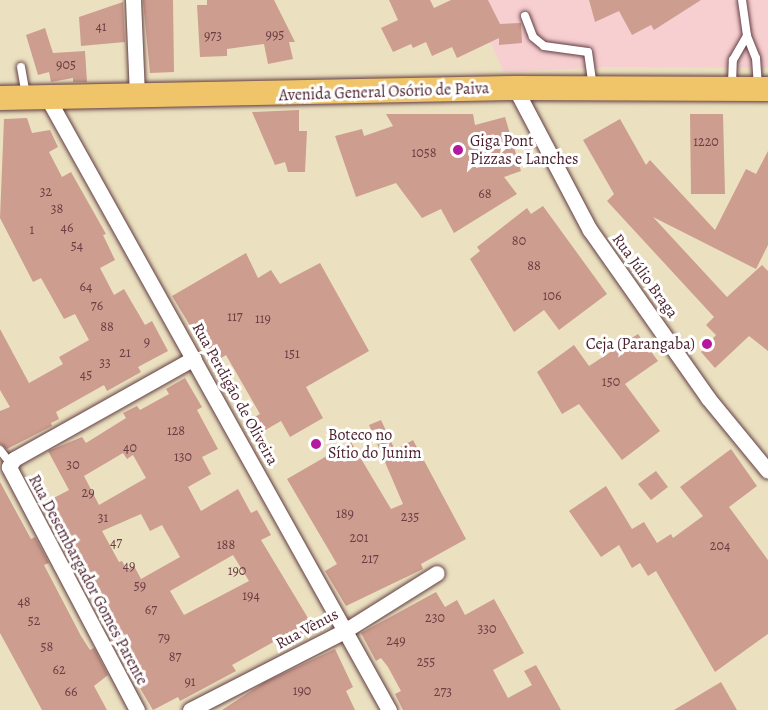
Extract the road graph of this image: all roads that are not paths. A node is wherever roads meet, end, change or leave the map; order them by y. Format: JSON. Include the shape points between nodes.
{"nodes":[{"id":1,"x":133,"y":0,"type":"edge"},
{"id":2,"x":742,"y":0,"type":"edge"},
{"id":3,"x":525,"y":16,"type":"dead end"},
{"id":4,"x":747,"y":36,"type":"junction"},
{"id":5,"x":21,"y":67,"type":"dead end"},
{"id":6,"x":515,"y":88,"type":"junction"},
{"id":7,"x":593,"y":88,"type":"junction"},
{"id":8,"x":732,"y":88,"type":"junction"},
{"id":9,"x":763,"y":89,"type":"edge"},
{"id":10,"x":137,"y":97,"type":"junction"},
{"id":11,"x":0,"y":98,"type":"edge"},
{"id":12,"x":37,"y":98,"type":"junction"},
{"id":13,"x":194,"y":357,"type":"junction"},
{"id":14,"x":0,"y":450,"type":"edge"},
{"id":15,"x":10,"y":466,"type":"junction"},
{"id":16,"x":768,"y":471,"type":"edge"},
{"id":17,"x":437,"y":573,"type":"dead end"},
{"id":18,"x":346,"y":630,"type":"junction"},
{"id":19,"x":137,"y":710,"type":"edge"},
{"id":20,"x":190,"y":710,"type":"edge"},
{"id":21,"x":389,"y":710,"type":"edge"}],
"edges":[{"from":1,"to":10,"type":"street"},
{"from":2,"to":4,"type":"lane"},
{"from":3,"to":7,"type":"lane","via":[[533,37],[544,46],[588,52]]},
{"from":4,"to":8,"type":"lane","via":[[733,60]]},
{"from":4,"to":9,"type":"lane"},
{"from":5,"to":12,"type":"lane"},
{"from":6,"to":7,"type":"main road","name":"Avenida General Osório de Paiva"},
{"from":6,"to":10,"type":"main road","name":"Avenida General Osório de Paiva"},
{"from":6,"to":16,"type":"street","name":"Rua Júlio Braga","via":[[590,230],[708,398]]},
{"from":7,"to":8,"type":"main road","name":"Avenida General Osório de Paiva"},
{"from":8,"to":9,"type":"main road","name":"Avenida General Osório de Paiva"},
{"from":10,"to":12,"type":"main road","name":"Avenida General Osório de Paiva"},
{"from":11,"to":12,"type":"main road","name":"Avenida General Osório de Paiva"},
{"from":12,"to":13,"type":"street","name":"Rua Perdigão de Oliveira"},
{"from":13,"to":15,"type":"street"},
{"from":13,"to":18,"type":"street","name":"Rua Perdigão de Oliveira"},
{"from":14,"to":15,"type":"lane"},
{"from":15,"to":19,"type":"street","name":"Rua Desembargador Gomes Parente"},
{"from":17,"to":18,"type":"street","name":"Rua Vênus"},
{"from":18,"to":20,"type":"street","name":"Rua Vênus"},
{"from":18,"to":21,"type":"street","name":"Rua Perdigão de Oliveira"}]}
